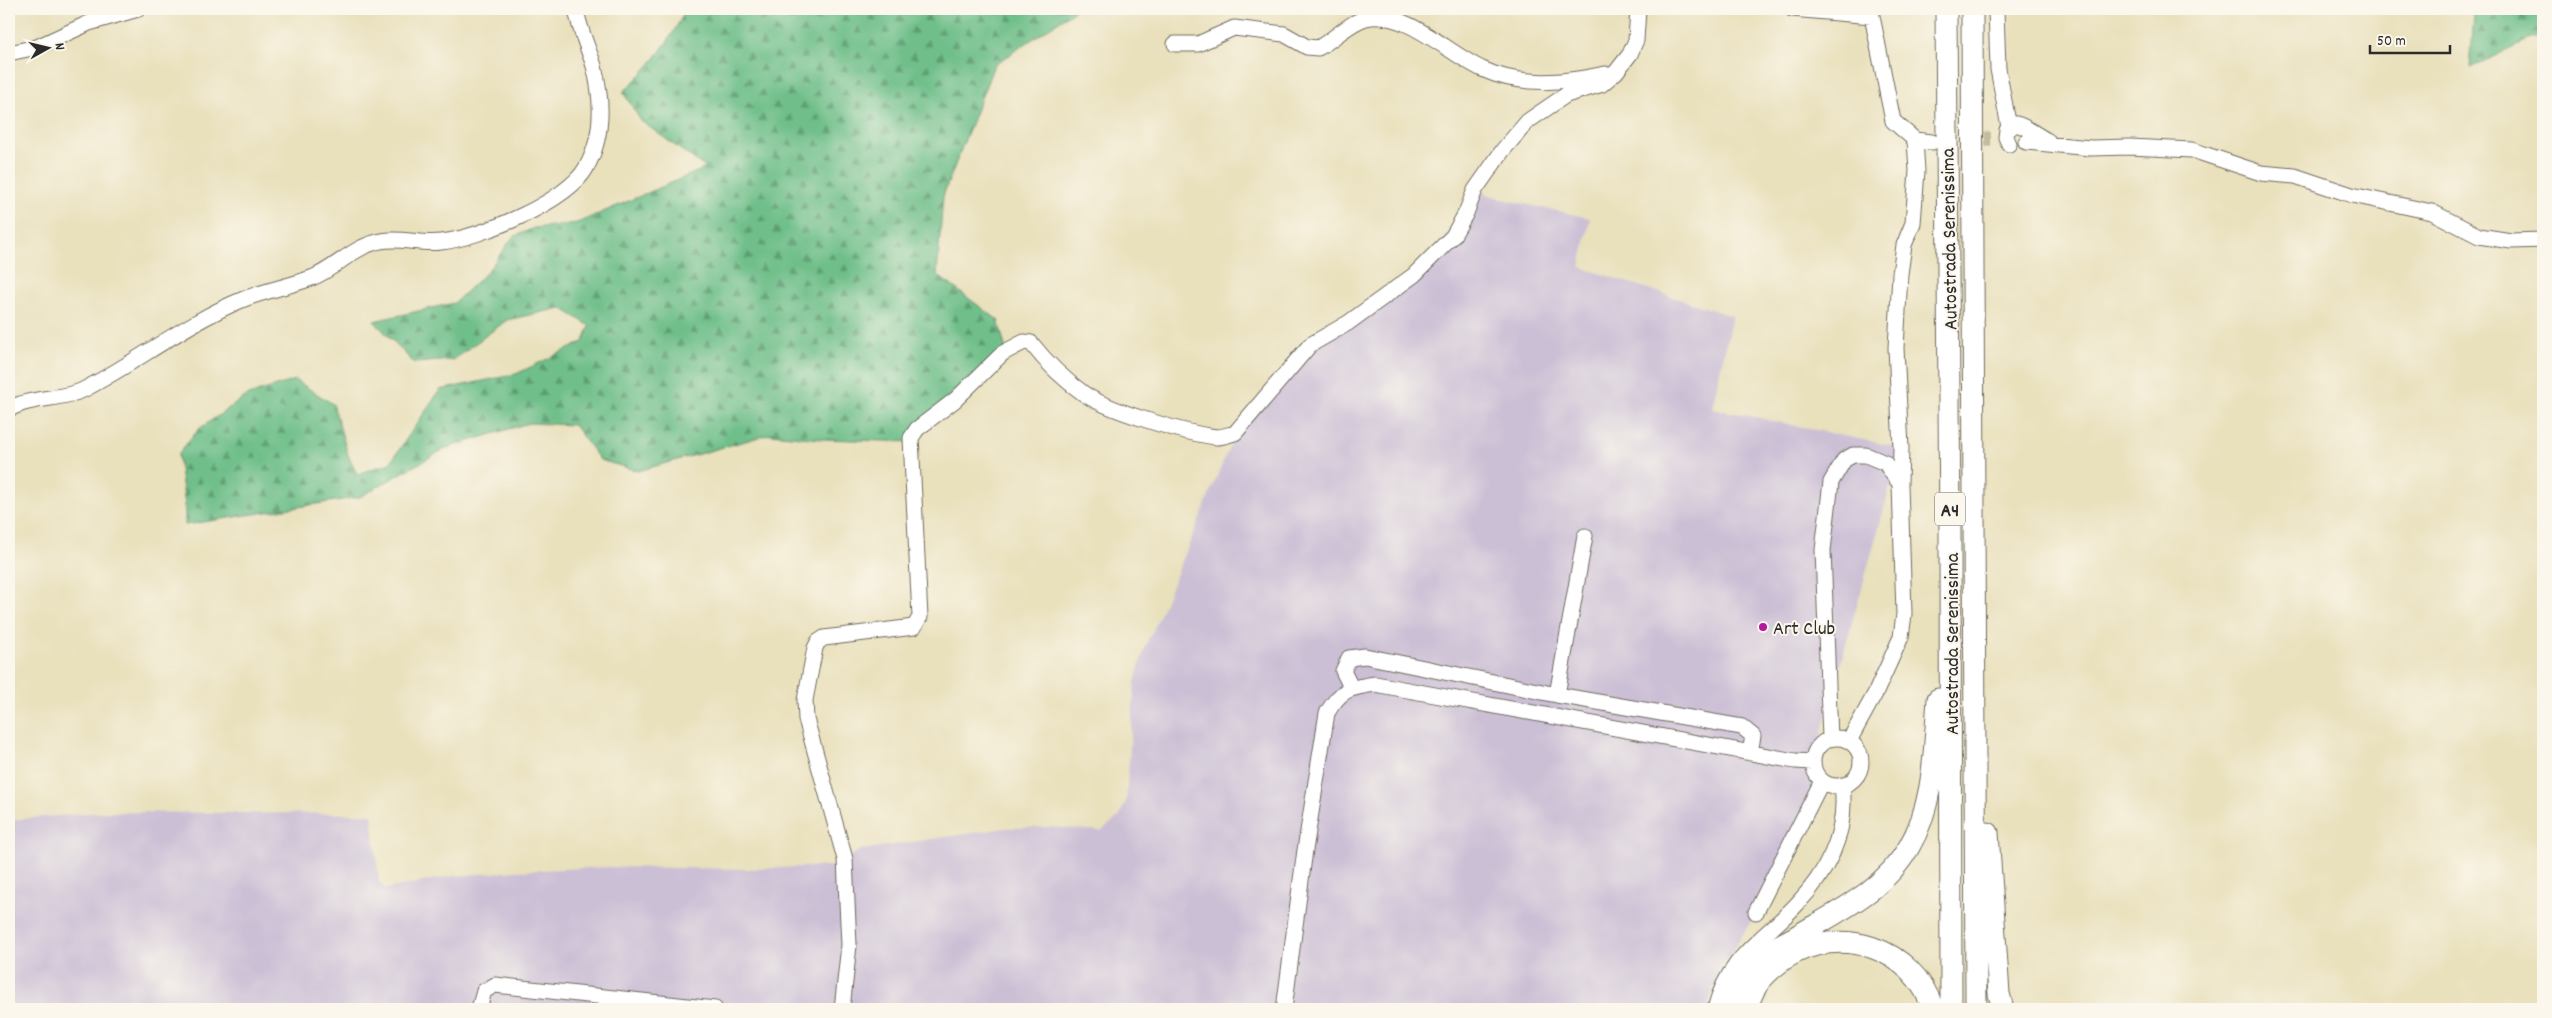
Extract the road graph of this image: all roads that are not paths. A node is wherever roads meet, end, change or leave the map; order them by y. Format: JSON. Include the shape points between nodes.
{"nodes":[{"id":1,"x":138,"y":9,"type":"edge"},
{"id":2,"x":576,"y":9,"type":"edge"},
{"id":3,"x":1638,"y":9,"type":"edge"},
{"id":4,"x":1792,"y":9,"type":"edge"},
{"id":5,"x":1946,"y":9,"type":"edge"},
{"id":6,"x":1972,"y":9,"type":"edge"},
{"id":7,"x":1996,"y":9,"type":"edge"},
{"id":8,"x":1872,"y":12,"type":"edge"},
{"id":9,"x":1174,"y":44,"type":"dead end"},
{"id":10,"x":9,"y":53,"type":"edge"},
{"id":11,"x":1616,"y":72,"type":"junction"},
{"id":12,"x":1915,"y":140,"type":"junction"},
{"id":13,"x":1932,"y":142,"type":"tunnel mouth"},
{"id":14,"x":2543,"y":240,"type":"edge"},
{"id":15,"x":9,"y":409,"type":"edge"},
{"id":16,"x":1900,"y":484,"type":"junction"},
{"id":17,"x":1950,"y":532,"type":"junction"},
{"id":18,"x":1585,"y":536,"type":"dead end"},
{"id":19,"x":1975,"y":679,"type":"junction"},
{"id":20,"x":1351,"y":687,"type":"junction"},
{"id":21,"x":1557,"y":695,"type":"junction"},
{"id":22,"x":1830,"y":739,"type":"junction"},
{"id":23,"x":1849,"y":742,"type":"junction"},
{"id":24,"x":1750,"y":753,"type":"junction"},
{"id":25,"x":1813,"y":762,"type":"junction"},
{"id":26,"x":1822,"y":781,"type":"junction"},
{"id":27,"x":1842,"y":785,"type":"junction"},
{"id":28,"x":1756,"y":912,"type":"dead end"},
{"id":29,"x":480,"y":1009,"type":"edge"},
{"id":30,"x":715,"y":1009,"type":"edge"},
{"id":31,"x":842,"y":1009,"type":"edge"},
{"id":32,"x":1284,"y":1009,"type":"edge"},
{"id":33,"x":1715,"y":1009,"type":"edge"},
{"id":34,"x":1733,"y":1009,"type":"edge"},
{"id":35,"x":1747,"y":1009,"type":"edge"},
{"id":36,"x":1932,"y":1009,"type":"edge"},
{"id":37,"x":1951,"y":1009,"type":"edge"},
{"id":38,"x":1976,"y":1009,"type":"edge"},
{"id":39,"x":2003,"y":1009,"type":"edge"}],
"edges":[{"from":1,"to":10,"type":"street","via":[[89,23],[37,47]]},
{"from":2,"to":15,"type":"street","via":[[594,66],[601,119],[596,144],[585,169],[572,184],[548,202],[466,237],[439,243],[381,241],[360,247],[314,276],[244,299],[161,342],[80,392],[35,399]]},
{"from":3,"to":11,"type":"street","via":[[1636,40]]},
{"from":4,"to":8,"type":"street"},
{"from":5,"to":17,"type":"highway","name":"Autostrada Serenissima","number":"A4"},
{"from":6,"to":19,"type":"highway","name":"Autostrada Serenissima","number":"A4"},
{"from":7,"to":14,"type":"street","via":[[1998,69],[2016,133],[2091,148],[2192,150],[2261,173],[2295,176],[2352,195],[2432,212],[2479,236],[2511,241]]},
{"from":8,"to":12,"type":"street","via":[[1893,121]]},
{"from":9,"to":11,"type":"street","via":[[1198,44],[1234,28],[1284,34],[1307,47],[1318,48],[1365,18],[1384,16],[1420,31],[1482,69],[1503,76],[1568,82]]},
{"from":11,"to":31,"type":"street","via":[[1602,84],[1566,96],[1528,121],[1475,190],[1452,236],[1414,275],[1348,323],[1310,345],[1235,433],[1219,437],[1198,433],[1103,404],[1084,394],[1050,366],[1031,343],[1024,342],[1003,353],[955,400],[917,430],[911,438],[918,624],[824,638],[818,642],[805,700],[806,719],[845,859],[848,945]]},
{"from":12,"to":13,"type":"street"},
{"from":12,"to":16,"type":"street","via":[[1914,223],[1904,245],[1896,348]]},
{"from":16,"to":22,"type":"street","via":[[1885,463],[1866,455],[1844,460],[1831,482],[1823,550]]},
{"from":16,"to":23,"type":"street","via":[[1904,614],[1901,637]]},
{"from":17,"to":34,"type":"highway","via":[[1934,758],[1921,823],[1896,867],[1879,884],[1757,961],[1740,988]]},
{"from":17,"to":37,"type":"highway","name":"Autostrada Serenissima","number":"A4"},
{"from":18,"to":21,"type":"street"},
{"from":19,"to":38,"type":"highway","name":"Autostrada Serenissima","number":"A4"},
{"from":19,"to":39,"type":"highway","via":[[1999,994]]},
{"from":20,"to":21,"type":"street","via":[[1342,671],[1349,658],[1364,656]]},
{"from":20,"to":24,"type":"street","via":[[1376,684]]},
{"from":20,"to":32,"type":"street","via":[[1336,697],[1327,713]]},
{"from":21,"to":24,"type":"street","via":[[1742,727],[1752,736]]},
{"from":22,"to":23,"type":"street"},
{"from":22,"to":25,"type":"street","via":[[1818,748]]},
{"from":23,"to":27,"type":"street","via":[[1855,747],[1861,762],[1855,777]]},
{"from":24,"to":25,"type":"street"},
{"from":25,"to":26,"type":"street"},
{"from":26,"to":27,"type":"street"},
{"from":26,"to":28,"type":"street"},
{"from":27,"to":33,"type":"street","via":[[1845,807],[1842,826],[1816,882],[1798,904],[1737,961],[1720,990]]},
{"from":29,"to":30,"type":"street","via":[[484,991],[502,985]]},
{"from":35,"to":36,"type":"highway","via":[[1752,994],[1771,968],[1811,946],[1847,941],[1865,944],[1897,959],[1924,988]]}]}
